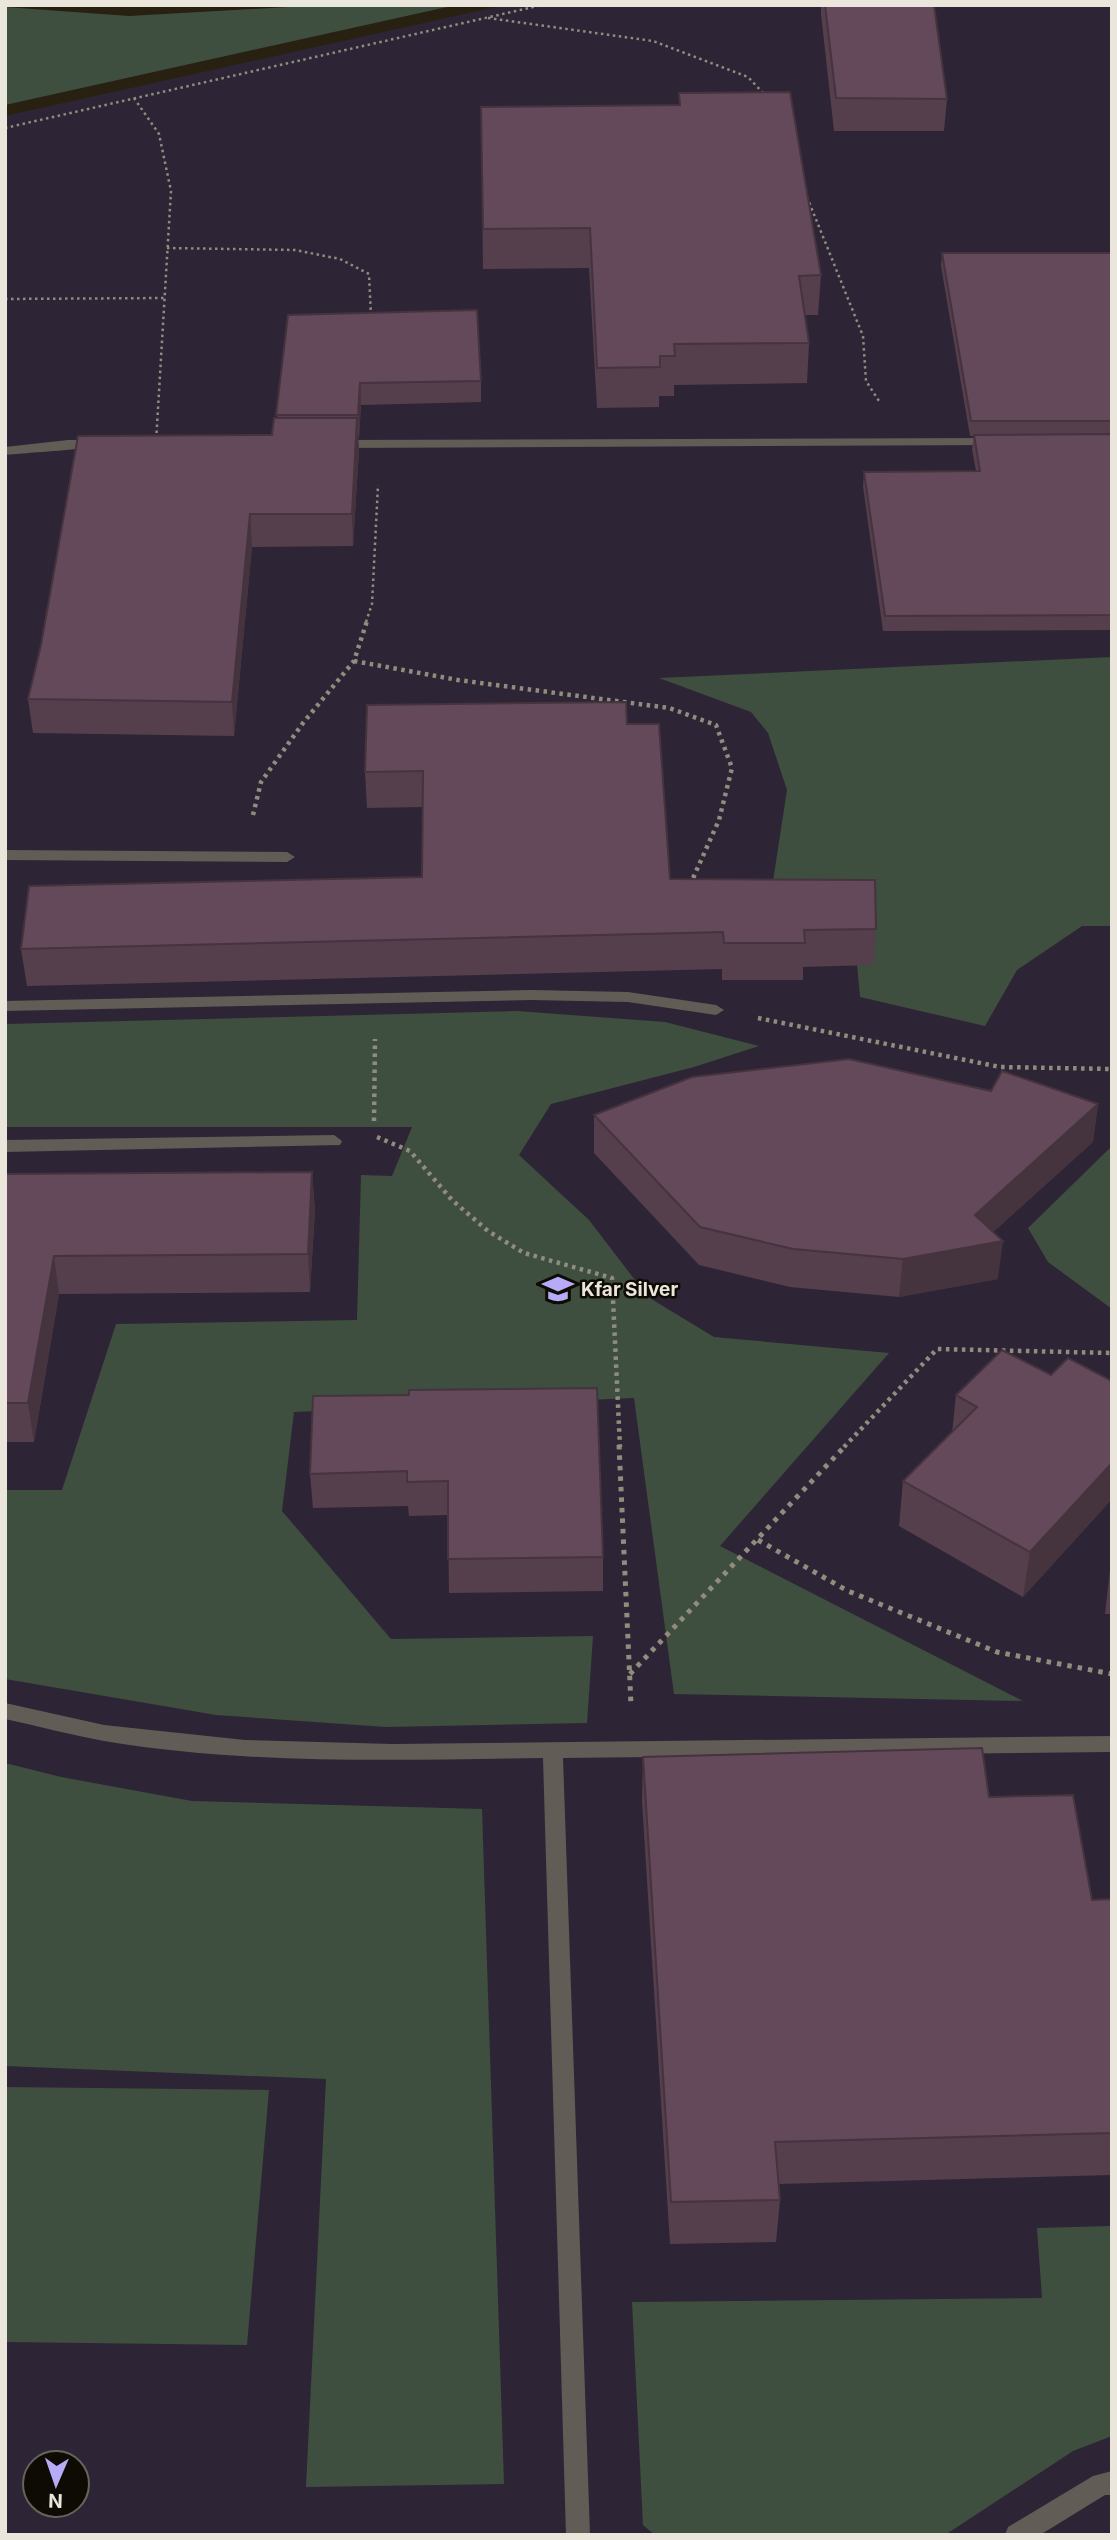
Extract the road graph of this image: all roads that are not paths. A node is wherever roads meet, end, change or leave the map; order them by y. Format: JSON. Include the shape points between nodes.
{"nodes":[{"id":1,"x":1003,"y":442,"type":"edge"},
{"id":2,"x":156,"y":444,"type":"edge"},
{"id":3,"x":324,"y":444,"type":"edge"},
{"id":4,"x":5,"y":451,"type":"edge"},
{"id":5,"x":5,"y":855,"type":"edge"},
{"id":6,"x":287,"y":857,"type":"dead end"},
{"id":7,"x":5,"y":1006,"type":"edge"},
{"id":8,"x":716,"y":1010,"type":"road end"},
{"id":9,"x":334,"y":1141,"type":"road end"},
{"id":10,"x":5,"y":1146,"type":"edge"},
{"id":11,"x":5,"y":1711,"type":"edge"},
{"id":12,"x":1112,"y":1744,"type":"edge"},
{"id":13,"x":553,"y":1750,"type":"junction"},
{"id":14,"x":1112,"y":2483,"type":"edge"},
{"id":15,"x":578,"y":2535,"type":"edge"},
{"id":16,"x":1017,"y":2535,"type":"edge"}],
"edges":[{"from":1,"to":3,"type":"street"},
{"from":2,"to":4,"type":"street","via":[[68,444]]},
{"from":5,"to":6,"type":"street"},
{"from":7,"to":8,"type":"street","via":[[531,995],[628,997]]},
{"from":9,"to":10,"type":"street"},
{"from":11,"to":13,"type":"street","via":[[103,1733],[246,1748]]},
{"from":12,"to":13,"type":"street"},
{"from":13,"to":15,"type":"street"},
{"from":14,"to":16,"type":"street","via":[[1102,2484]]}]}
